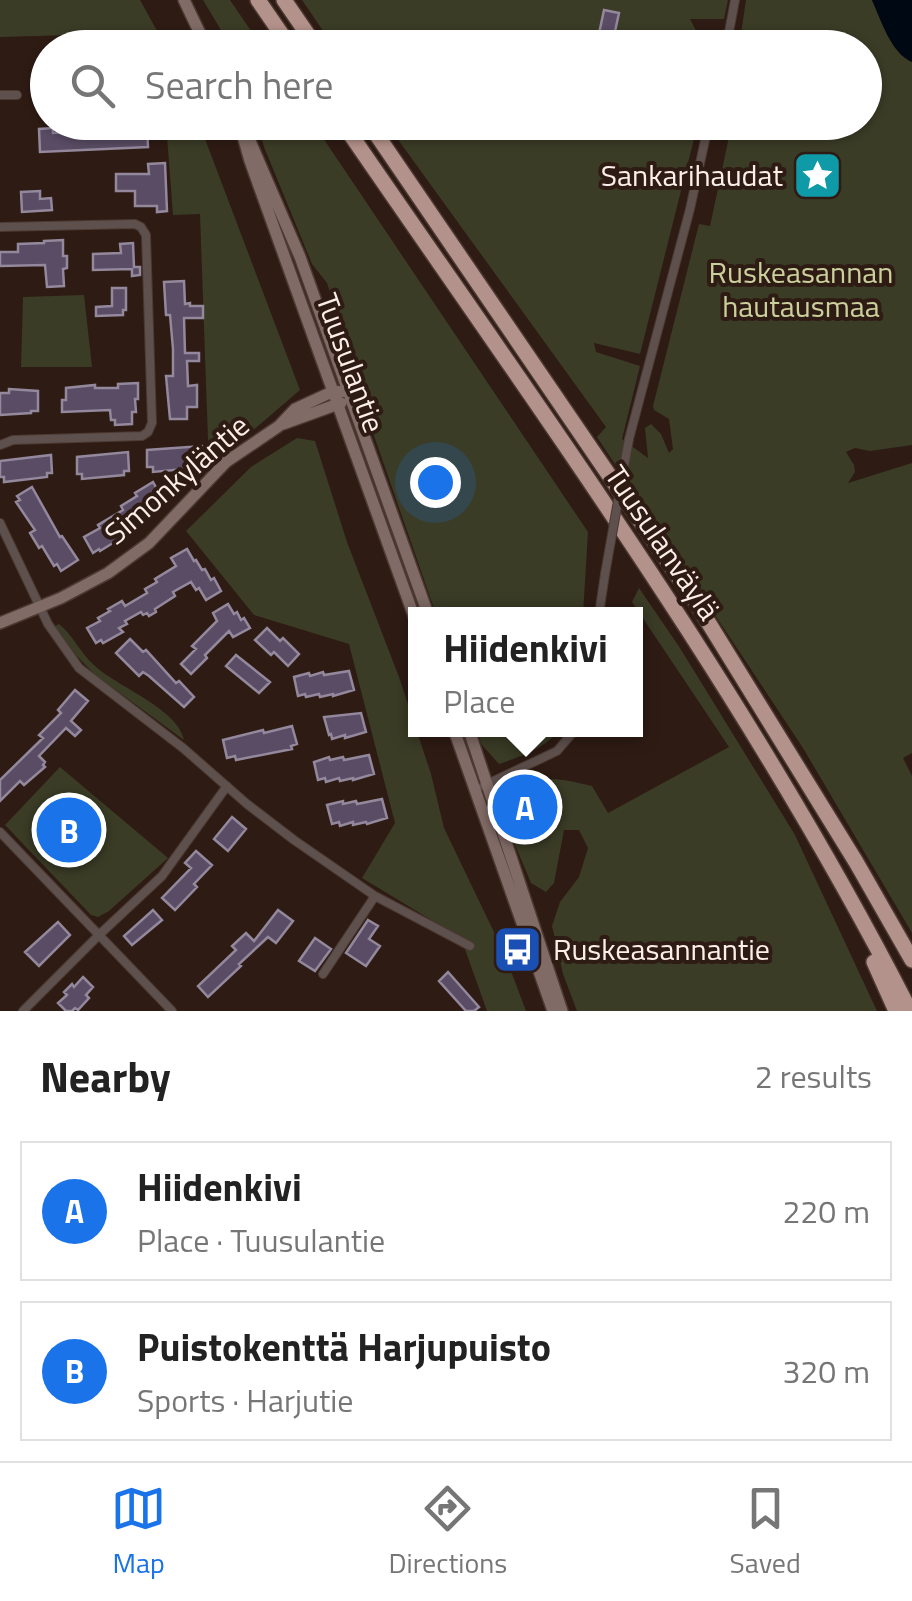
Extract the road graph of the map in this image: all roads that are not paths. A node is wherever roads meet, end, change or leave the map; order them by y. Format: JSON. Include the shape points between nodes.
{"nodes":[{"id":1,"x":184,"y":0,"type":"edge"},
{"id":2,"x":258,"y":0,"type":"edge"},
{"id":3,"x":284,"y":0,"type":"edge"},
{"id":4,"x":735,"y":0,"type":"edge"},
{"id":5,"x":199,"y":30,"type":"edge"},
{"id":6,"x":278,"y":30,"type":"edge"},
{"id":7,"x":305,"y":30,"type":"edge"},
{"id":8,"x":729,"y":30,"type":"edge"},
{"id":9,"x":0,"y":95,"type":"edge"},
{"id":10,"x":17,"y":95,"type":"dead end"},
{"id":11,"x":245,"y":140,"type":"edge"},
{"id":12,"x":249,"y":140,"type":"edge"},
{"id":13,"x":354,"y":140,"type":"edge"},
{"id":14,"x":380,"y":140,"type":"edge"},
{"id":15,"x":705,"y":140,"type":"edge"},
{"id":16,"x":0,"y":226,"type":"edge"},
{"id":17,"x":334,"y":390,"type":"junction"},
{"id":18,"x":350,"y":393,"type":"junction"},
{"id":19,"x":338,"y":406,"type":"junction"},
{"id":20,"x":279,"y":426,"type":"junction"},
{"id":21,"x":0,"y":445,"type":"edge"},
{"id":22,"x":0,"y":523,"type":"edge"},
{"id":23,"x":40,"y":606,"type":"junction"},
{"id":24,"x":411,"y":607,"type":"edge"},
{"id":25,"x":426,"y":607,"type":"edge"},
{"id":26,"x":600,"y":607,"type":"edge"},
{"id":27,"x":0,"y":623,"type":"edge"},
{"id":28,"x":456,"y":737,"type":"edge"},
{"id":29,"x":471,"y":737,"type":"edge"},
{"id":30,"x":569,"y":737,"type":"edge"},
{"id":31,"x":488,"y":784,"type":"junction"},
{"id":32,"x":227,"y":786,"type":"junction"},
{"id":33,"x":475,"y":790,"type":"junction"},
{"id":34,"x":0,"y":832,"type":"edge"},
{"id":35,"x":836,"y":876,"type":"junction"},
{"id":36,"x":376,"y":896,"type":"junction"},
{"id":37,"x":100,"y":934,"type":"junction"},
{"id":38,"x":470,"y":946,"type":"dead end"},
{"id":39,"x":912,"y":960,"type":"edge"},
{"id":40,"x":323,"y":974,"type":"dead end"},
{"id":41,"x":24,"y":1011,"type":"edge"},
{"id":42,"x":172,"y":1011,"type":"edge"},
{"id":43,"x":553,"y":1011,"type":"edge"},
{"id":44,"x":562,"y":1011,"type":"edge"},
{"id":45,"x":896,"y":1011,"type":"edge"},
{"id":46,"x":910,"y":1011,"type":"edge"}],
"edges":[{"from":1,"to":5,"type":"main road"},
{"from":2,"to":6,"type":"highway"},
{"from":3,"to":7,"type":"highway"},
{"from":4,"to":8,"type":"street"},
{"from":9,"to":10,"type":"street"},
{"from":11,"to":17,"type":"main road","name":"Tuusulantie"},
{"from":12,"to":18,"type":"main road","name":"Tuusulantie"},
{"from":13,"to":35,"type":"highway","name":"Tuusulanväylä","via":[[752,728]]},
{"from":14,"to":39,"type":"highway","name":"Tuusulanväylä","via":[[697,604]]},
{"from":15,"to":26,"type":"street","bridge":true,"via":[[629,439]]},
{"from":16,"to":21,"type":"street","via":[[141,227],[152,423],[142,436]]},
{"from":17,"to":18,"type":"main road"},
{"from":17,"to":19,"type":"main road","name":"Tuusulantie"},
{"from":17,"to":20,"type":"main road","name":"Simonkyläntie","via":[[294,410]]},
{"from":18,"to":19,"type":"main road","name":"Simonkyläntie"},
{"from":18,"to":25,"type":"main road","name":"Tuusulantie"},
{"from":19,"to":20,"type":"main road","name":"Simonkyläntie"},
{"from":19,"to":24,"type":"main road","name":"Tuusulantie"},
{"from":20,"to":23,"type":"main road","name":"Simonkyläntie","via":[[226,462],[129,558]]},
{"from":22,"to":23,"type":"street"},
{"from":23,"to":27,"type":"main road","name":"Simonkyläntie"},
{"from":23,"to":32,"type":"street","via":[[80,668]]},
{"from":28,"to":33,"type":"main road"},
{"from":29,"to":31,"type":"main road"},
{"from":30,"to":31,"type":"street","via":[[556,751]]},
{"from":31,"to":33,"type":"street"},
{"from":31,"to":44,"type":"main road"},
{"from":32,"to":36,"type":"street"},
{"from":32,"to":37,"type":"street","via":[[162,876]]},
{"from":33,"to":43,"type":"main road"},
{"from":34,"to":37,"type":"street"},
{"from":35,"to":45,"type":"highway"},
{"from":35,"to":46,"type":"highway","name":"Tuusulanväylä"},
{"from":36,"to":38,"type":"street"},
{"from":36,"to":40,"type":"street"},
{"from":37,"to":41,"type":"street"},
{"from":37,"to":42,"type":"street"}]}
